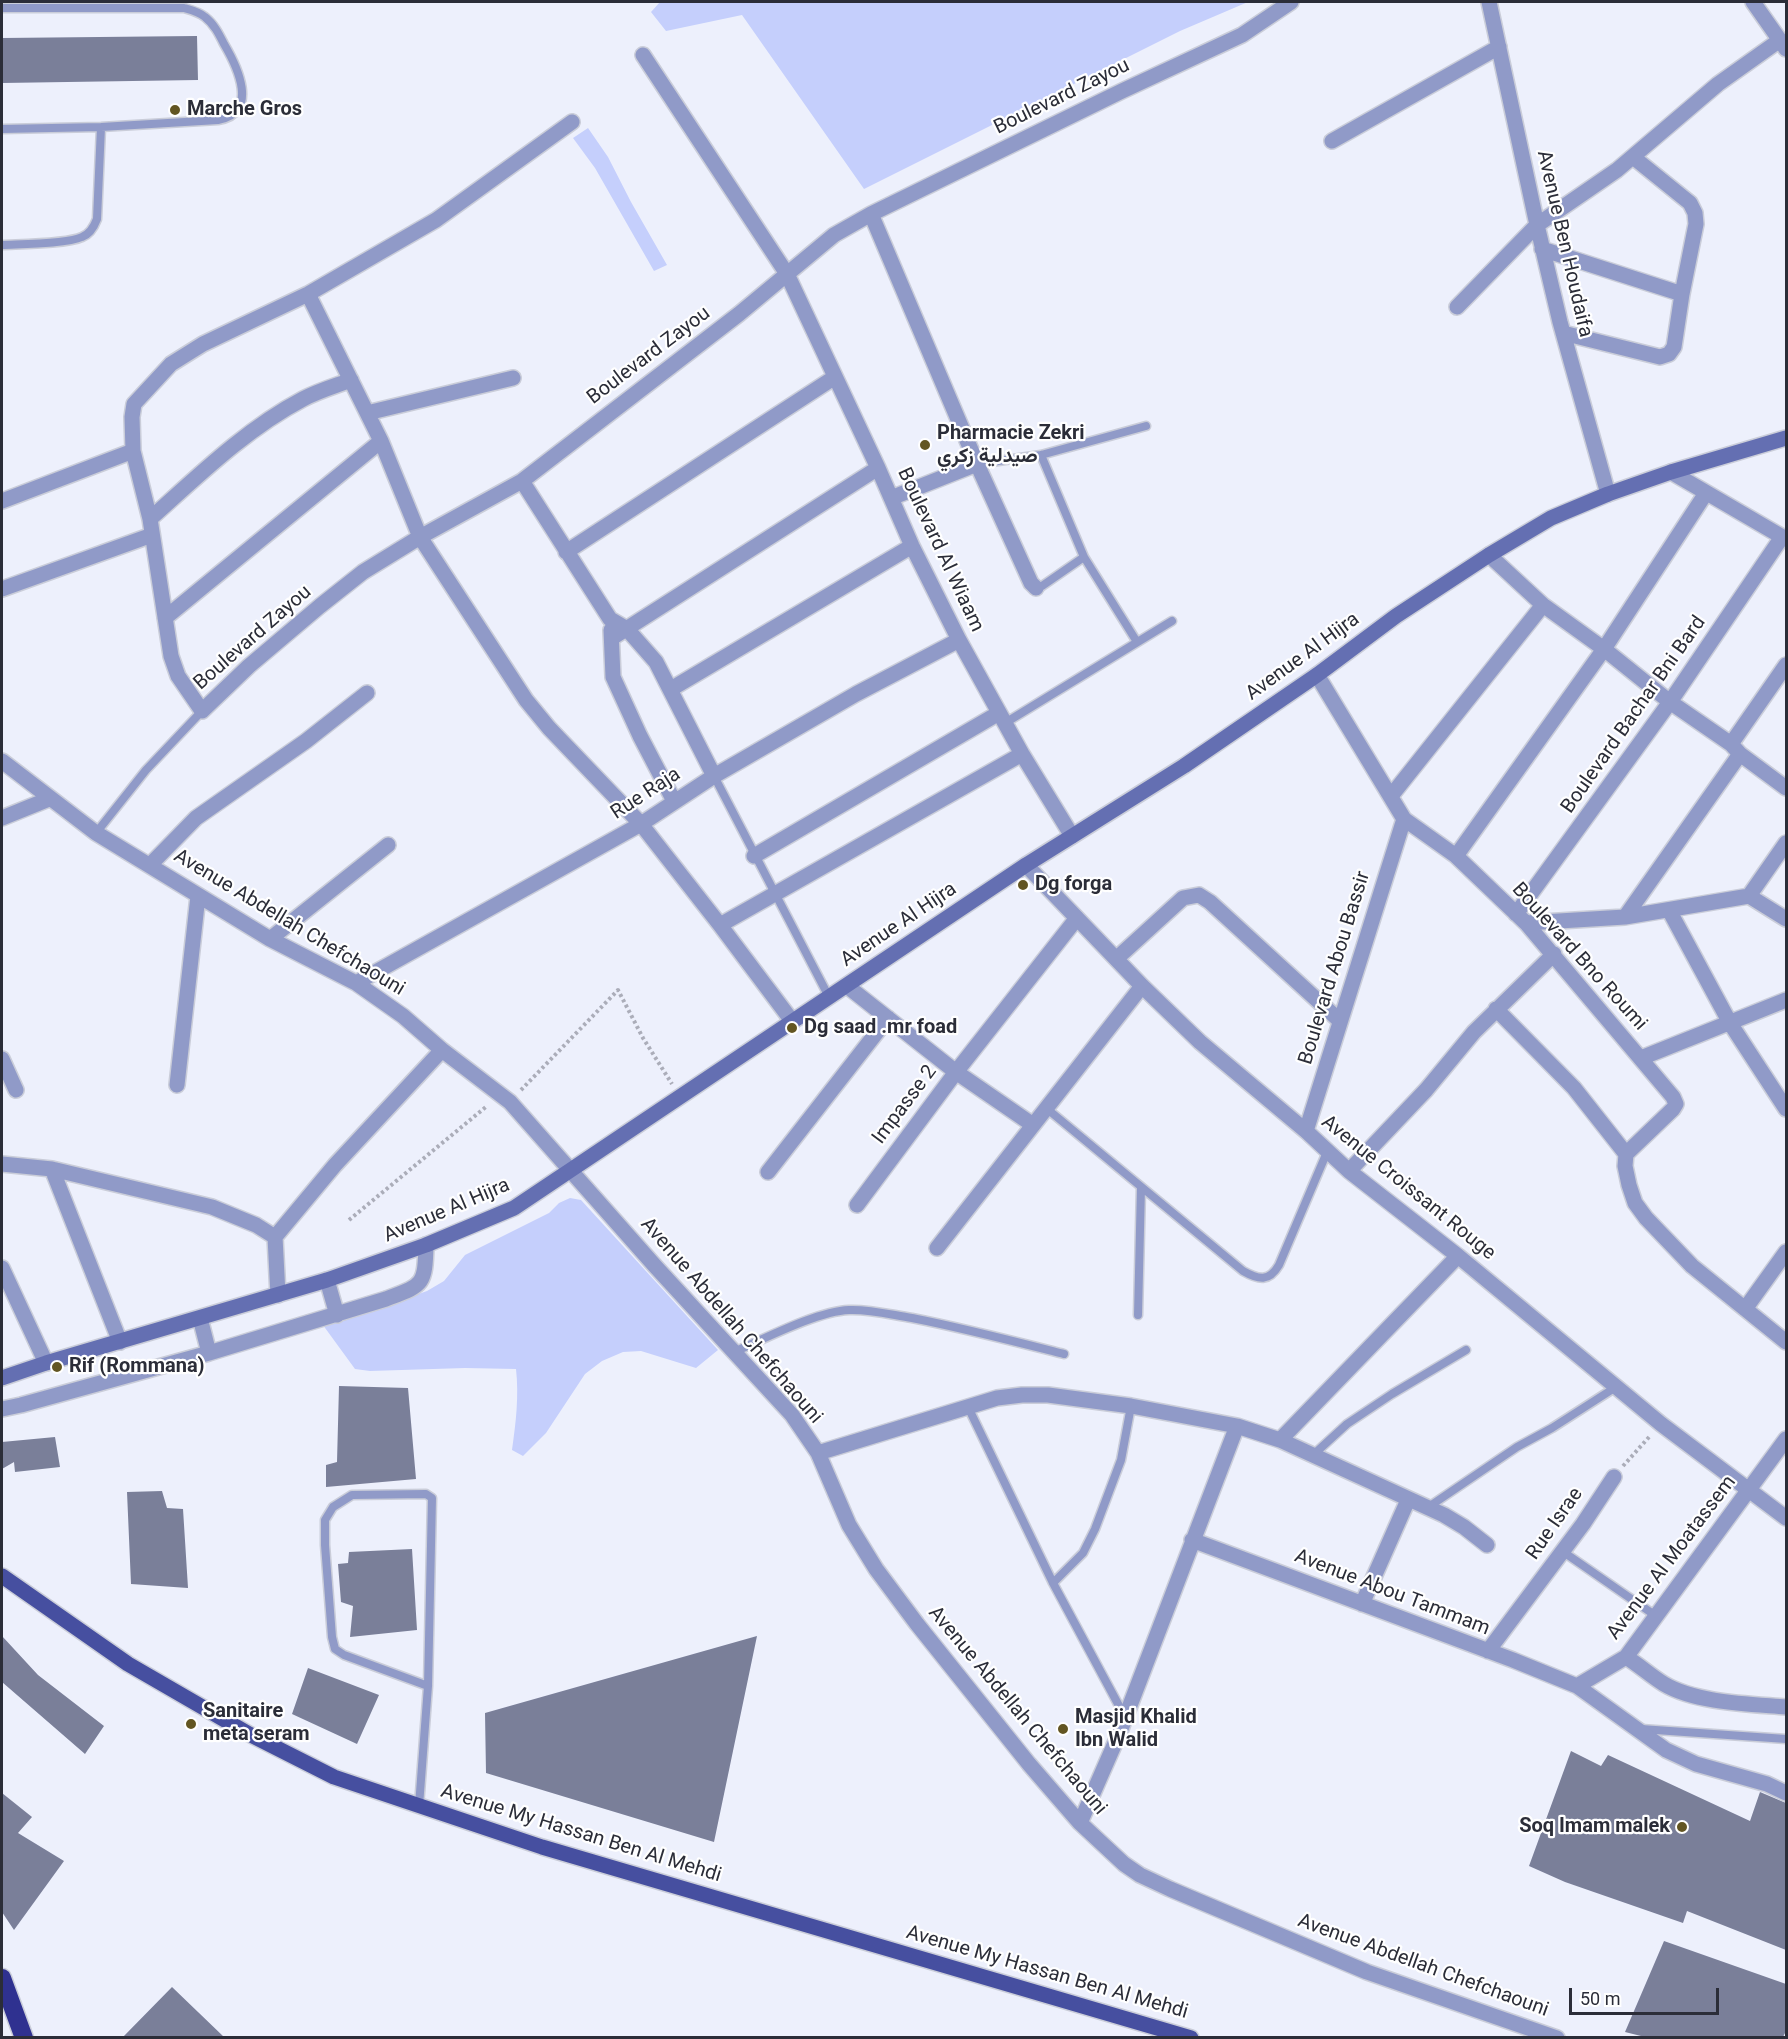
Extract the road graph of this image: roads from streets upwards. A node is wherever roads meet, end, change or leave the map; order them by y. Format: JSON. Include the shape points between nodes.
{"nodes":[{"id":1,"x":1291,"y":2,"type":"edge"},
{"id":2,"x":1489,"y":2,"type":"edge"},
{"id":3,"x":1753,"y":2,"type":"edge"},
{"id":4,"x":1783,"y":45,"type":"edge"},
{"id":5,"x":1499,"y":47,"type":"junction"},
{"id":6,"x":642,"y":55,"type":"dead end"},
{"id":7,"x":572,"y":122,"type":"dead end"},
{"id":8,"x":1332,"y":141,"type":"dead end"},
{"id":9,"x":1633,"y":157,"type":"junction"},
{"id":10,"x":871,"y":214,"type":"junction"},
{"id":11,"x":1537,"y":225,"type":"junction"},
{"id":12,"x":1542,"y":249,"type":"junction"},
{"id":13,"x":787,"y":274,"type":"junction"},
{"id":14,"x":308,"y":294,"type":"junction"},
{"id":15,"x":1682,"y":294,"type":"junction"},
{"id":16,"x":1457,"y":307,"type":"dead end"},
{"id":17,"x":1563,"y":333,"type":"junction"},
{"id":18,"x":835,"y":377,"type":"junction"},
{"id":19,"x":513,"y":378,"type":"dead end"},
{"id":20,"x":351,"y":380,"type":"junction"},
{"id":21,"x":367,"y":413,"type":"junction"},
{"id":22,"x":1786,"y":438,"type":"edge"},
{"id":23,"x":381,"y":441,"type":"junction"},
{"id":24,"x":133,"y":451,"type":"junction"},
{"id":25,"x":977,"y":464,"type":"junction"},
{"id":26,"x":878,"y":468,"type":"junction"},
{"id":27,"x":1671,"y":472,"type":"junction"},
{"id":28,"x":522,"y":481,"type":"junction"},
{"id":29,"x":1706,"y":493,"type":"junction"},
{"id":30,"x":1608,"y":494,"type":"junction"},
{"id":31,"x":891,"y":498,"type":"junction"},
{"id":32,"x":2,"y":501,"type":"edge"},
{"id":33,"x":150,"y":519,"type":"junction"},
{"id":34,"x":152,"y":536,"type":"junction"},
{"id":35,"x":420,"y":537,"type":"junction"},
{"id":36,"x":1784,"y":538,"type":"edge"},
{"id":37,"x":912,"y":546,"type":"junction"},
{"id":38,"x":566,"y":552,"type":"junction"},
{"id":39,"x":1489,"y":555,"type":"junction"},
{"id":40,"x":1036,"y":588,"type":"road end"},
{"id":41,"x":2,"y":589,"type":"edge"},
{"id":42,"x":1543,"y":605,"type":"junction"},
{"id":43,"x":165,"y":618,"type":"junction"},
{"id":44,"x":610,"y":619,"type":"junction"},
{"id":45,"x":627,"y":629,"type":"junction"},
{"id":46,"x":612,"y":638,"type":"junction"},
{"id":47,"x":959,"y":640,"type":"junction"},
{"id":48,"x":1604,"y":649,"type":"junction"},
{"id":49,"x":1786,"y":665,"type":"edge"},
{"id":50,"x":1317,"y":675,"type":"junction"},
{"id":51,"x":670,"y":689,"type":"junction"},
{"id":52,"x":367,"y":693,"type":"dead end"},
{"id":53,"x":1670,"y":702,"type":"junction"},
{"id":54,"x":1002,"y":718,"type":"junction"},
{"id":55,"x":1735,"y":749,"type":"junction"},
{"id":56,"x":1022,"y":754,"type":"junction"},
{"id":57,"x":2,"y":761,"type":"edge"},
{"id":58,"x":714,"y":776,"type":"junction"},
{"id":59,"x":1786,"y":788,"type":"edge"},
{"id":60,"x":1391,"y":796,"type":"junction"},
{"id":61,"x":48,"y":799,"type":"junction"},
{"id":62,"x":674,"y":801,"type":"junction"},
{"id":63,"x":2,"y":818,"type":"edge"},
{"id":64,"x":1404,"y":819,"type":"junction"},
{"id":65,"x":641,"y":824,"type":"junction"},
{"id":66,"x":1072,"y":836,"type":"junction"},
{"id":67,"x":1786,"y":843,"type":"edge"},
{"id":68,"x":388,"y":845,"type":"dead end"},
{"id":69,"x":754,"y":856,"type":"road end"},
{"id":70,"x":1456,"y":856,"type":"junction"},
{"id":71,"x":150,"y":865,"type":"junction"},
{"id":72,"x":1026,"y":865,"type":"junction"},
{"id":73,"x":1749,"y":896,"type":"junction"},
{"id":74,"x":198,"y":897,"type":"junction"},
{"id":75,"x":1669,"y":910,"type":"junction"},
{"id":76,"x":1625,"y":917,"type":"junction"},
{"id":77,"x":1077,"y":918,"type":"junction"},
{"id":78,"x":1521,"y":919,"type":"junction"},
{"id":79,"x":1786,"y":919,"type":"edge"},
{"id":80,"x":720,"y":925,"type":"junction"},
{"id":81,"x":270,"y":939,"type":"junction"},
{"id":82,"x":1554,"y":954,"type":"junction"},
{"id":83,"x":1116,"y":959,"type":"junction"},
{"id":84,"x":356,"y":983,"type":"junction"},
{"id":85,"x":847,"y":986,"type":"junction"},
{"id":86,"x":1142,"y":986,"type":"junction"},
{"id":87,"x":1786,"y":1000,"type":"edge"},
{"id":88,"x":1496,"y":1009,"type":"junction"},
{"id":89,"x":888,"y":1018,"type":"junction"},
{"id":90,"x":792,"y":1021,"type":"junction"},
{"id":91,"x":1340,"y":1021,"type":"junction"},
{"id":92,"x":1730,"y":1023,"type":"junction"},
{"id":93,"x":442,"y":1050,"type":"junction"},
{"id":94,"x":1641,"y":1058,"type":"junction"},
{"id":95,"x":2,"y":1059,"type":"edge"},
{"id":96,"x":956,"y":1072,"type":"junction"},
{"id":97,"x":177,"y":1085,"type":"dead end"},
{"id":98,"x":16,"y":1090,"type":"dead end"},
{"id":99,"x":1786,"y":1108,"type":"edge"},
{"id":100,"x":1033,"y":1125,"type":"junction"},
{"id":101,"x":1306,"y":1131,"type":"junction"},
{"id":102,"x":1626,"y":1154,"type":"junction"},
{"id":103,"x":2,"y":1164,"type":"edge"},
{"id":104,"x":52,"y":1169,"type":"junction"},
{"id":105,"x":571,"y":1172,"type":"junction"},
{"id":106,"x":768,"y":1172,"type":"dead end"},
{"id":107,"x":1349,"y":1172,"type":"junction"},
{"id":108,"x":857,"y":1205,"type":"dead end"},
{"id":109,"x":275,"y":1237,"type":"junction"},
{"id":110,"x":426,"y":1245,"type":"junction"},
{"id":111,"x":937,"y":1248,"type":"dead end"},
{"id":112,"x":1786,"y":1252,"type":"edge"},
{"id":113,"x":1458,"y":1256,"type":"junction"},
{"id":114,"x":2,"y":1268,"type":"edge"},
{"id":115,"x":327,"y":1280,"type":"junction"},
{"id":116,"x":278,"y":1295,"type":"junction"},
{"id":117,"x":1745,"y":1309,"type":"junction"},
{"id":118,"x":337,"y":1315,"type":"junction"},
{"id":119,"x":200,"y":1318,"type":"junction"},
{"id":120,"x":120,"y":1342,"type":"junction"},
{"id":121,"x":1786,"y":1342,"type":"edge"},
{"id":122,"x":209,"y":1353,"type":"junction"},
{"id":123,"x":46,"y":1363,"type":"junction"},
{"id":124,"x":2,"y":1378,"type":"edge"},
{"id":125,"x":2,"y":1408,"type":"edge"},
{"id":126,"x":1237,"y":1426,"type":"junction"},
{"id":127,"x":1786,"y":1439,"type":"edge"},
{"id":128,"x":1280,"y":1440,"type":"junction"},
{"id":129,"x":818,"y":1453,"type":"junction"},
{"id":130,"x":1614,"y":1477,"type":"road end"},
{"id":131,"x":1749,"y":1489,"type":"junction"},
{"id":132,"x":1408,"y":1500,"type":"junction"},
{"id":133,"x":1786,"y":1518,"type":"edge"},
{"id":134,"x":1192,"y":1540,"type":"junction"},
{"id":135,"x":1487,"y":1545,"type":"dead end"},
{"id":136,"x":2,"y":1576,"type":"edge"},
{"id":137,"x":1362,"y":1604,"type":"junction"},
{"id":138,"x":1488,"y":1651,"type":"junction"},
{"id":139,"x":1626,"y":1657,"type":"junction"},
{"id":140,"x":1577,"y":1686,"type":"junction"},
{"id":141,"x":1786,"y":1707,"type":"edge"},
{"id":142,"x":1786,"y":1793,"type":"edge"},
{"id":143,"x":1080,"y":1823,"type":"junction"},
{"id":144,"x":2,"y":1978,"type":"edge"},
{"id":145,"x":2,"y":2009,"type":"edge"},
{"id":146,"x":23,"y":2037,"type":"edge"},
{"id":147,"x":1191,"y":2037,"type":"edge"},
{"id":148,"x":1557,"y":2037,"type":"edge"}],
"edges":[{"from":1,"to":10,"type":"street","name":"Boulevard Zayou","via":[[1242,35]]},
{"from":2,"to":5,"type":"street","name":"Avenue Ben Houdaifa"},
{"from":3,"to":4,"type":"street"},
{"from":4,"to":9,"type":"street","via":[[1718,84]]},
{"from":5,"to":8,"type":"street"},
{"from":5,"to":11,"type":"street","name":"Avenue Ben Houdaifa"},
{"from":6,"to":13,"type":"street","name":"Boulevard Al Wiaam"},
{"from":7,"to":14,"type":"street","via":[[436,220]]},
{"from":9,"to":11,"type":"street"},
{"from":9,"to":15,"type":"street","via":[[1690,202],[1695,213]]},
{"from":10,"to":13,"type":"street","name":"Boulevard Zayou","via":[[834,236]]},
{"from":10,"to":25,"type":"street"},
{"from":11,"to":12,"type":"street","name":"Avenue Ben Houdaifa"},
{"from":11,"to":16,"type":"street"},
{"from":12,"to":15,"type":"street"},
{"from":12,"to":17,"type":"street","name":"Avenue Ben Houdaifa"},
{"from":13,"to":18,"type":"street","name":"Boulevard Al Wiaam"},
{"from":13,"to":28,"type":"street","name":"Boulevard Zayou"},
{"from":14,"to":20,"type":"street"},
{"from":14,"to":24,"type":"street","via":[[202,344],[171,364],[134,404]]},
{"from":15,"to":17,"type":"street","via":[[1674,347],[1660,357]]},
{"from":17,"to":30,"type":"street","name":"Avenue Ben Houdaifa"},
{"from":18,"to":26,"type":"street","name":"Boulevard Al Wiaam"},
{"from":18,"to":38,"type":"street"},
{"from":19,"to":21,"type":"street"},
{"from":20,"to":21,"type":"street"},
{"from":20,"to":33,"type":"street","via":[[304,398],[270,419]]},
{"from":21,"to":23,"type":"street"},
{"from":22,"to":27,"type":"street","name":"Avenue Al Hijra"},
{"from":23,"to":35,"type":"street"},
{"from":23,"to":43,"type":"street"},
{"from":24,"to":32,"type":"street"},
{"from":24,"to":33,"type":"street"},
{"from":25,"to":31,"type":"street"},
{"from":25,"to":40,"type":"street"},
{"from":26,"to":31,"type":"street","name":"Boulevard Al Wiaam"},
{"from":26,"to":45,"type":"street"},
{"from":27,"to":29,"type":"street"},
{"from":27,"to":30,"type":"street","name":"Avenue Al Hijra"},
{"from":28,"to":35,"type":"street","name":"Boulevard Zayou"},
{"from":28,"to":38,"type":"street"},
{"from":29,"to":36,"type":"street"},
{"from":29,"to":48,"type":"street"},
{"from":30,"to":39,"type":"street","name":"Avenue Al Hijra","via":[[1551,518]]},
{"from":31,"to":37,"type":"street","name":"Boulevard Al Wiaam"},
{"from":33,"to":34,"type":"street"},
{"from":34,"to":41,"type":"street"},
{"from":34,"to":43,"type":"street"},
{"from":35,"to":43,"type":"street","name":"Boulevard Zayou","via":[[363,572],[320,606],[202,711],[178,676]]},
{"from":35,"to":65,"type":"street","via":[[526,700]]},
{"from":36,"to":53,"type":"street","name":"Boulevard Bachar Bni Bard"},
{"from":37,"to":47,"type":"street","name":"Boulevard Al Wiaam"},
{"from":37,"to":51,"type":"street"},
{"from":38,"to":44,"type":"street"},
{"from":39,"to":42,"type":"street"},
{"from":39,"to":50,"type":"street","name":"Avenue Al Hijra","via":[[1396,616]]},
{"from":42,"to":48,"type":"street"},
{"from":42,"to":60,"type":"street"},
{"from":44,"to":45,"type":"street"},
{"from":44,"to":46,"type":"street"},
{"from":45,"to":46,"type":"street"},
{"from":45,"to":51,"type":"street","via":[[648,651]]},
{"from":46,"to":62,"type":"street","via":[[614,677]]},
{"from":47,"to":54,"type":"street","name":"Boulevard Al Wiaam"},
{"from":47,"to":58,"type":"street","name":"Rue Raja","via":[[856,693]]},
{"from":48,"to":53,"type":"street"},
{"from":48,"to":70,"type":"street"},
{"from":49,"to":55,"type":"street"},
{"from":50,"to":60,"type":"street","name":"Boulevard Bno Roumi"},
{"from":50,"to":66,"type":"street","name":"Avenue Al Hijra","via":[[1184,766]]},
{"from":51,"to":58,"type":"street"},
{"from":52,"to":71,"type":"street","via":[[196,818]]},
{"from":53,"to":55,"type":"street"},
{"from":53,"to":78,"type":"street","name":"Boulevard Bachar Bni Bard"},
{"from":54,"to":56,"type":"street","name":"Boulevard Al Wiaam"},
{"from":54,"to":69,"type":"street"},
{"from":55,"to":59,"type":"street"},
{"from":55,"to":76,"type":"street"},
{"from":56,"to":66,"type":"street","name":"Boulevard Al Wiaam"},
{"from":56,"to":80,"type":"street"},
{"from":57,"to":61,"type":"street","name":"Avenue Abdellah Chefchaouni"},
{"from":58,"to":62,"type":"street","name":"Rue Raja"},
{"from":60,"to":64,"type":"street","name":"Boulevard Bno Roumi"},
{"from":61,"to":63,"type":"street"},
{"from":61,"to":71,"type":"street","name":"Avenue Abdellah Chefchaouni"},
{"from":62,"to":65,"type":"street","name":"Rue Raja"},
{"from":64,"to":70,"type":"street","name":"Boulevard Bno Roumi"},
{"from":64,"to":91,"type":"street","name":"Boulevard Abou Bassir"},
{"from":65,"to":80,"type":"street"},
{"from":65,"to":84,"type":"street","name":"Rue Raja"},
{"from":66,"to":72,"type":"street","name":"Avenue Al Hijra"},
{"from":67,"to":73,"type":"street"},
{"from":68,"to":81,"type":"street"},
{"from":70,"to":78,"type":"street","name":"Boulevard Bno Roumi"},
{"from":71,"to":74,"type":"street","name":"Avenue Abdellah Chefchaouni"},
{"from":72,"to":77,"type":"street","name":"Avenue Croissant Rouge"},
{"from":72,"to":85,"type":"street","name":"Avenue Al Hijra"},
{"from":73,"to":75,"type":"street"},
{"from":73,"to":79,"type":"street"},
{"from":74,"to":81,"type":"street","name":"Avenue Abdellah Chefchaouni"},
{"from":74,"to":97,"type":"street"},
{"from":75,"to":76,"type":"street"},
{"from":75,"to":92,"type":"street"},
{"from":76,"to":78,"type":"street"},
{"from":77,"to":83,"type":"street","name":"Avenue Croissant Rouge"},
{"from":77,"to":96,"type":"street","name":"Impasse 2"},
{"from":78,"to":82,"type":"street","name":"Boulevard Bno Roumi"},
{"from":80,"to":90,"type":"street"},
{"from":81,"to":84,"type":"street","name":"Avenue Abdellah Chefchaouni"},
{"from":82,"to":88,"type":"street"},
{"from":82,"to":94,"type":"street","name":"Boulevard Bno Roumi"},
{"from":83,"to":86,"type":"street","name":"Avenue Croissant Rouge"},
{"from":83,"to":91,"type":"street","via":[[1183,898],[1199,895]]},
{"from":84,"to":93,"type":"street","name":"Avenue Abdellah Chefchaouni"},
{"from":85,"to":89,"type":"street"},
{"from":85,"to":90,"type":"street","name":"Avenue Al Hijra"},
{"from":86,"to":100,"type":"street"},
{"from":86,"to":101,"type":"street","name":"Avenue Croissant Rouge","via":[[1200,1042]]},
{"from":87,"to":92,"type":"street"},
{"from":88,"to":102,"type":"street","via":[[1574,1088]]},
{"from":88,"to":107,"type":"street"},
{"from":89,"to":96,"type":"street"},
{"from":89,"to":106,"type":"street"},
{"from":90,"to":105,"type":"street","name":"Avenue Al Hijra"},
{"from":91,"to":101,"type":"street","name":"Boulevard Abou Bassir"},
{"from":92,"to":94,"type":"street"},
{"from":92,"to":99,"type":"street"},
{"from":93,"to":105,"type":"street","name":"Avenue Abdellah Chefchaouni","via":[[506,1098]]},
{"from":93,"to":109,"type":"street","via":[[335,1165]]},
{"from":94,"to":102,"type":"street","name":"Boulevard Bno Roumi","via":[[1676,1104]]},
{"from":95,"to":98,"type":"street"},
{"from":96,"to":100,"type":"street"},
{"from":96,"to":108,"type":"street","name":"Impasse 2"},
{"from":100,"to":111,"type":"street"},
{"from":101,"to":107,"type":"street","name":"Avenue Croissant Rouge"},
{"from":102,"to":117,"type":"street","via":[[1629,1185],[1646,1218],[1692,1266]]},
{"from":103,"to":104,"type":"street"},
{"from":104,"to":109,"type":"street","via":[[212,1208]]},
{"from":104,"to":120,"type":"street"},
{"from":105,"to":110,"type":"street","name":"Avenue Al Hijra","via":[[514,1208]]},
{"from":105,"to":129,"type":"street","name":"Avenue Abdellah Chefchaouni","via":[[792,1415]]},
{"from":107,"to":113,"type":"street","name":"Avenue Croissant Rouge"},
{"from":109,"to":116,"type":"street"},
{"from":110,"to":115,"type":"street","name":"Avenue Al Hijra"},
{"from":110,"to":118,"type":"street","via":[[420,1283]]},
{"from":112,"to":117,"type":"street"},
{"from":113,"to":128,"type":"street"},
{"from":113,"to":131,"type":"street","name":"Avenue Croissant Rouge","via":[[1661,1424]]},
{"from":114,"to":123,"type":"street"},
{"from":115,"to":116,"type":"street","name":"Avenue Al Hijra"},
{"from":115,"to":118,"type":"street"},
{"from":116,"to":119,"type":"street","name":"Avenue Al Hijra"},
{"from":117,"to":121,"type":"street"},
{"from":118,"to":122,"type":"street"},
{"from":119,"to":120,"type":"street","name":"Avenue Al Hijra"},
{"from":119,"to":122,"type":"street"},
{"from":120,"to":123,"type":"street","name":"Avenue Al Hijra"},
{"from":122,"to":125,"type":"street"},
{"from":123,"to":124,"type":"street","name":"Avenue Al Hijra"},
{"from":126,"to":128,"type":"street"},
{"from":126,"to":129,"type":"street","via":[[1131,1406],[1022,1395],[997,1398]]},
{"from":126,"to":134,"type":"street"},
{"from":127,"to":131,"type":"street","name":"Avenue Al Moatassem"},
{"from":128,"to":132,"type":"street"},
{"from":129,"to":143,"type":"street","name":"Avenue Abdellah Chefchaouni","via":[[849,1525],[876,1569]]},
{"from":130,"to":138,"type":"street","name":"Rue Israe"},
{"from":131,"to":133,"type":"street","name":"Avenue Croissant Rouge"},
{"from":131,"to":139,"type":"street","name":"Avenue Al Moatassem"},
{"from":132,"to":135,"type":"street","via":[[1444,1515]]},
{"from":132,"to":137,"type":"street"},
{"from":134,"to":137,"type":"street","name":"Avenue Abou Tammam"},
{"from":134,"to":143,"type":"street"},
{"from":136,"to":147,"type":"main road","name":"Avenue My Hassan Ben Al Mehdi","via":[[128,1664],[333,1777],[542,1847]]},
{"from":137,"to":138,"type":"street","name":"Avenue Abou Tammam"},
{"from":138,"to":140,"type":"street","name":"Avenue Abou Tammam"},
{"from":139,"to":140,"type":"street","name":"Avenue Al Moatassem"},
{"from":139,"to":141,"type":"street","via":[[1684,1693]]},
{"from":140,"to":142,"type":"street","name":"Avenue Abou Tammam","via":[[1666,1750],[1696,1764]]},
{"from":143,"to":148,"type":"street","name":"Avenue Abdellah Chefchaouni","via":[[1124,1864],[1170,1889],[1367,1972]]},
{"from":144,"to":146,"type":"highway"},
{"from":145,"to":146,"type":"highway"}]}
